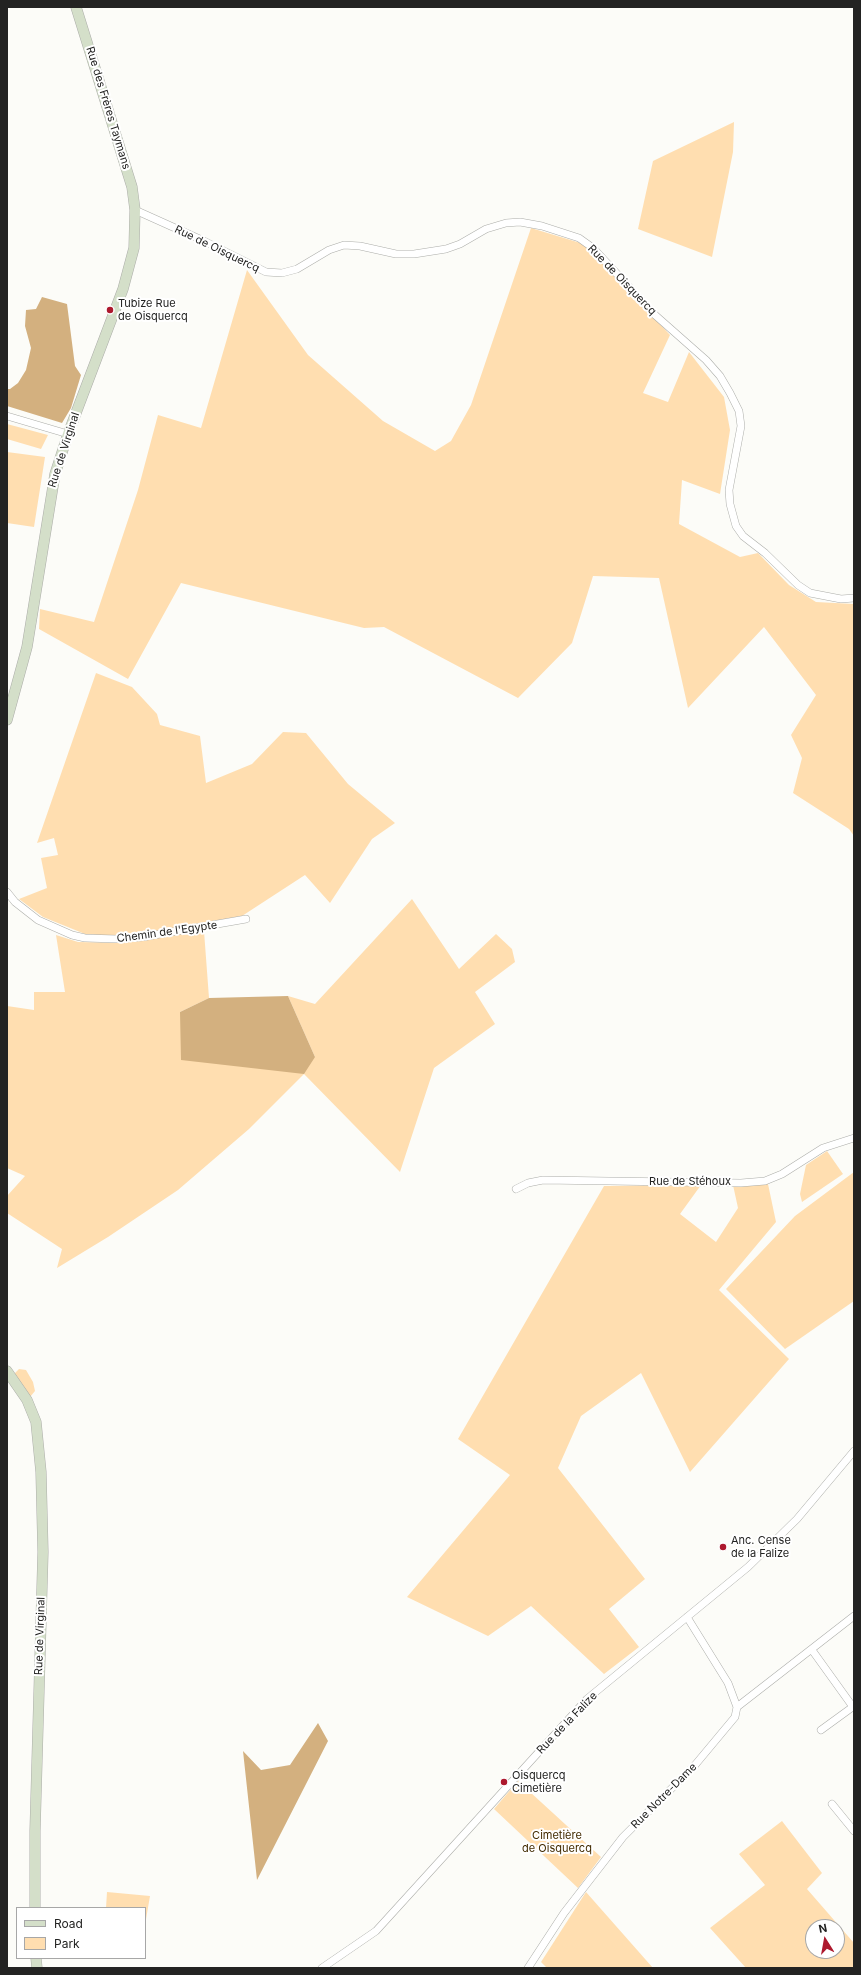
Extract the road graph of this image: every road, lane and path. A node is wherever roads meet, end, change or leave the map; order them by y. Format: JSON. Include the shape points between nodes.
{"nodes":[{"id":1,"x":76,"y":7,"type":"edge"},
{"id":2,"x":135,"y":210,"type":"junction"},
{"id":3,"x":7,"y":416,"type":"edge"},
{"id":4,"x":68,"y":434,"type":"junction"},
{"id":5,"x":854,"y":598,"type":"edge"},
{"id":6,"x":18,"y":684,"type":"junction"},
{"id":7,"x":7,"y":697,"type":"edge"},
{"id":8,"x":7,"y":720,"type":"edge"},
{"id":9,"x":7,"y":892,"type":"edge"},
{"id":10,"x":246,"y":919,"type":"dead end"},
{"id":11,"x":854,"y":1138,"type":"edge"},
{"id":12,"x":516,"y":1189,"type":"dead end"},
{"id":13,"x":7,"y":1372,"type":"edge"},
{"id":14,"x":854,"y":1451,"type":"edge"},
{"id":15,"x":854,"y":1616,"type":"edge"},
{"id":16,"x":687,"y":1618,"type":"junction"},
{"id":17,"x":812,"y":1650,"type":"junction"},
{"id":18,"x":737,"y":1707,"type":"junction"},
{"id":19,"x":853,"y":1707,"type":"edge"},
{"id":20,"x":821,"y":1730,"type":"dead end"},
{"id":21,"x":832,"y":1804,"type":"dead end"},
{"id":22,"x":854,"y":1831,"type":"edge"},
{"id":23,"x":35,"y":1907,"type":"edge"},
{"id":24,"x":322,"y":1968,"type":"edge"},
{"id":25,"x":528,"y":1968,"type":"edge"}],
"edges":[{"from":1,"to":2,"type":"street","name":"Rue des Frères Taymans","via":[[127,168]]},
{"from":2,"to":4,"type":"street","name":"Rue de Virginal","via":[[136,228],[130,268]]},
{"from":2,"to":5,"type":"street","name":"Rue de Oisquercq","via":[[266,272],[282,273],[297,269],[328,250],[344,245],[396,254],[446,249],[506,222],[542,226],[579,238],[593,248],[655,315],[706,360],[730,393],[739,411],[741,426],[729,490],[730,504],[736,526],[743,536],[810,593],[841,599]]},
{"from":3,"to":4,"type":"street"},
{"from":4,"to":6,"type":"street","name":"Rue de Virginal","via":[[50,498],[27,647]]},
{"from":6,"to":7,"type":"street"},
{"from":6,"to":8,"type":"street","name":"Rue de Virginal"},
{"from":9,"to":10,"type":"street","name":"Chemin de l'Egypte","via":[[15,902],[38,920],[85,938],[143,937]]},
{"from":11,"to":12,"type":"street","name":"Rue de Stéhoux","via":[[823,1148],[782,1174],[765,1181],[733,1183],[543,1180]]},
{"from":13,"to":23,"type":"street","name":"Rue de Virginal","via":[[27,1400],[36,1422],[40,1461],[43,1552]]},
{"from":14,"to":16,"type":"street","name":"Rue de la Falize","via":[[814,1499],[748,1567]]},
{"from":15,"to":17,"type":"street"},
{"from":16,"to":18,"type":"street","via":[[728,1683]]},
{"from":16,"to":24,"type":"street","name":"Rue de la Falize","via":[[587,1699],[376,1931]]},
{"from":17,"to":18,"type":"street"},
{"from":17,"to":19,"type":"street"},
{"from":18,"to":25,"type":"street","name":"Rue Notre-Dame","via":[[735,1717],[696,1765],[618,1843],[564,1914]]},
{"from":19,"to":20,"type":"street"},
{"from":21,"to":22,"type":"street"}]}
